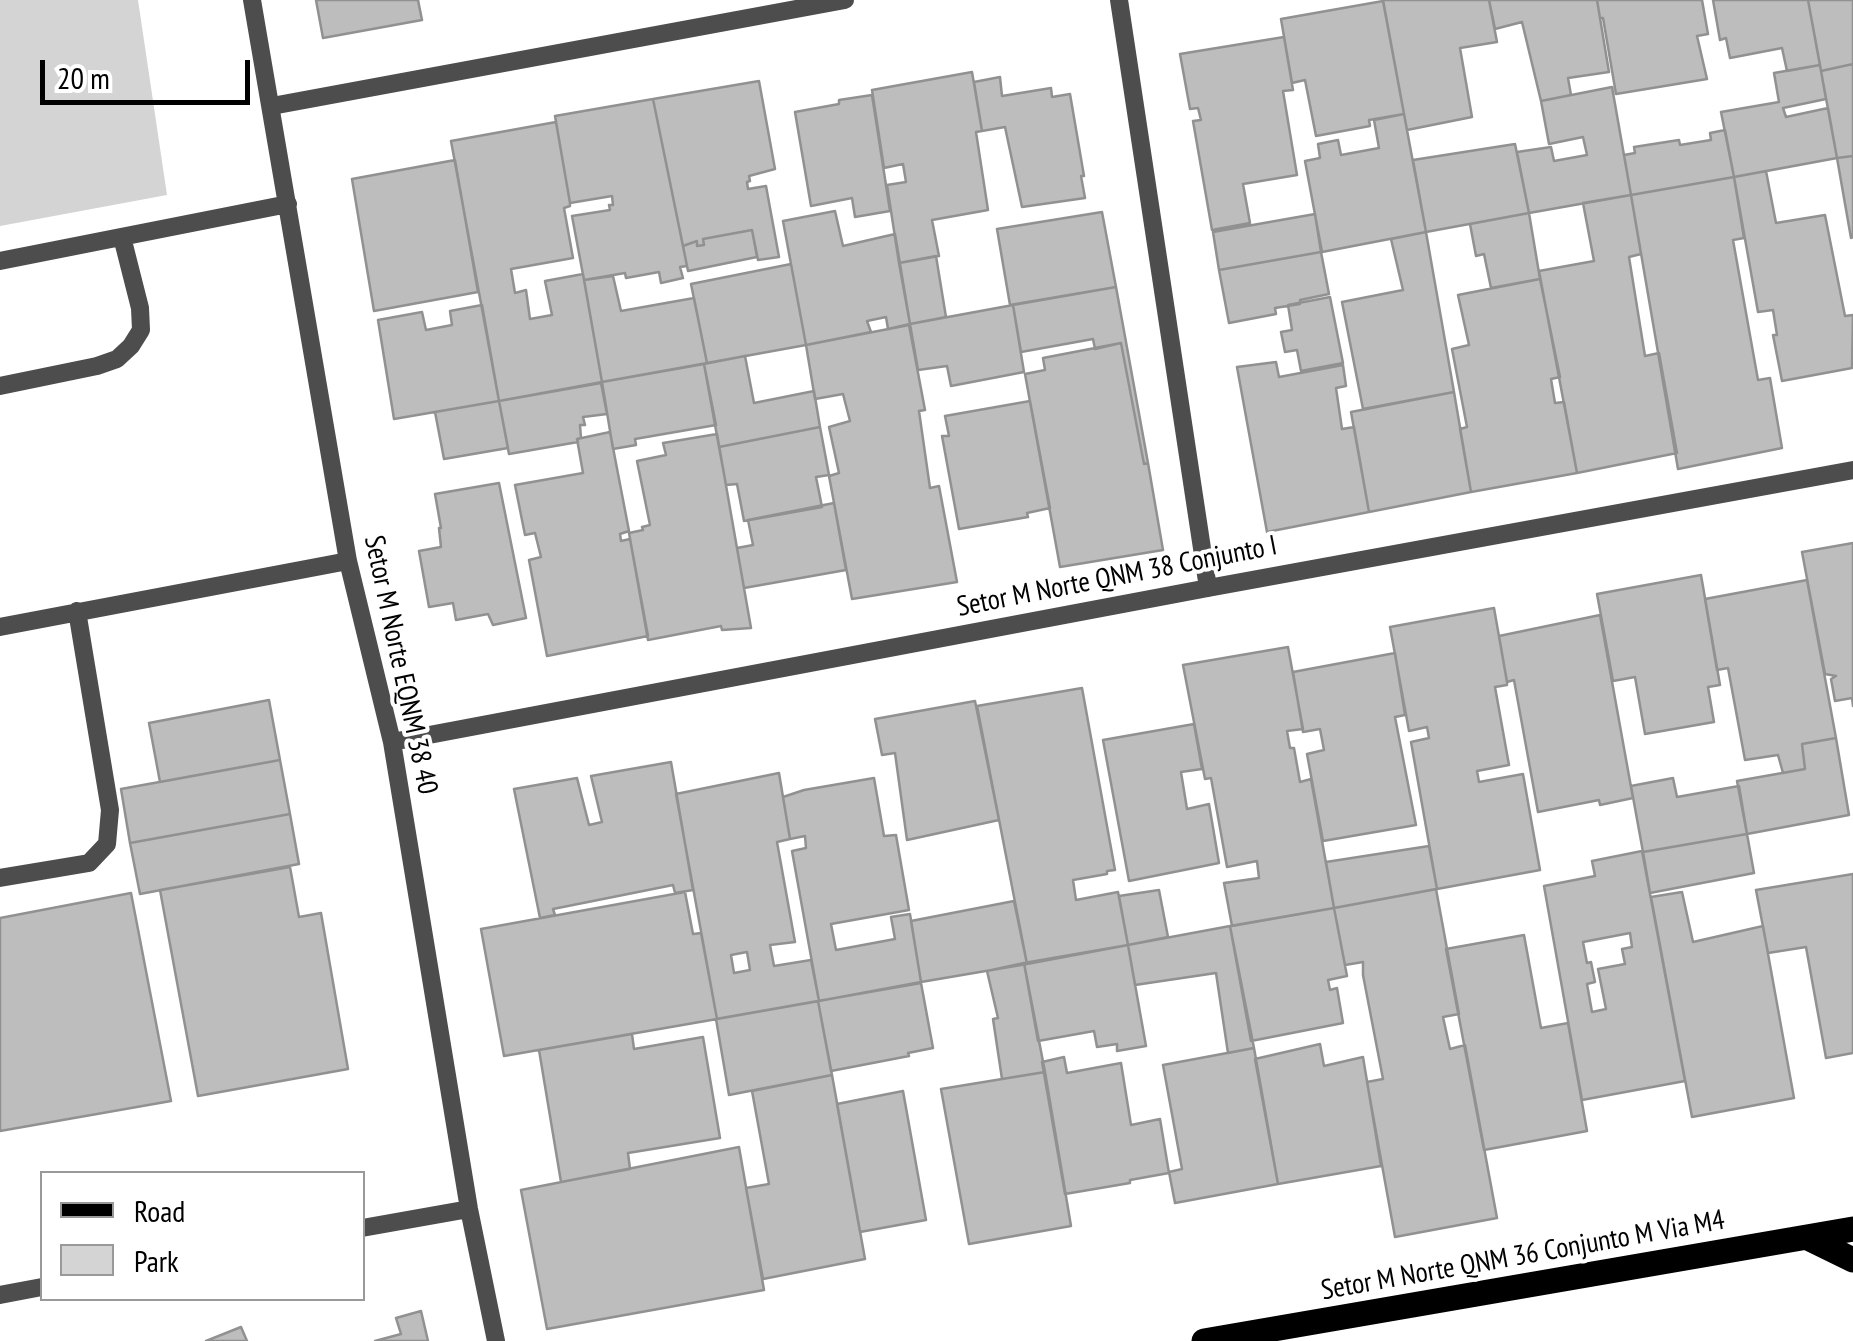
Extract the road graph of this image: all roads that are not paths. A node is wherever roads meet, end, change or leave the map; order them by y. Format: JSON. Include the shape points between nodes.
{"nodes":[{"id":1,"x":252,"y":0,"type":"edge"},
{"id":2,"x":845,"y":0,"type":"edge"},
{"id":3,"x":1118,"y":0,"type":"edge"},
{"id":4,"x":272,"y":106,"type":"junction"},
{"id":5,"x":288,"y":204,"type":"junction"},
{"id":6,"x":122,"y":237,"type":"junction"},
{"id":7,"x":0,"y":261,"type":"edge"},
{"id":8,"x":0,"y":386,"type":"edge"},
{"id":9,"x":1853,"y":470,"type":"edge"},
{"id":10,"x":348,"y":562,"type":"junction"},
{"id":11,"x":1208,"y":588,"type":"junction"},
{"id":12,"x":78,"y":611,"type":"junction"},
{"id":13,"x":0,"y":627,"type":"edge"},
{"id":14,"x":392,"y":742,"type":"junction"},
{"id":15,"x":0,"y":878,"type":"edge"},
{"id":16,"x":469,"y":1209,"type":"junction"},
{"id":17,"x":365,"y":1227,"type":"edge"},
{"id":18,"x":1853,"y":1229,"type":"edge"},
{"id":19,"x":1808,"y":1238,"type":"junction"},
{"id":20,"x":1853,"y":1260,"type":"edge"},
{"id":21,"x":40,"y":1287,"type":"edge"},
{"id":22,"x":0,"y":1295,"type":"edge"},
{"id":23,"x":496,"y":1341,"type":"edge"},
{"id":24,"x":1204,"y":1341,"type":"edge"}],
"edges":[{"from":1,"to":4,"type":"street","name":"Setor M Norte EQNM 38 40"},
{"from":2,"to":4,"type":"street"},
{"from":3,"to":11,"type":"street"},
{"from":4,"to":5,"type":"street","name":"Setor M Norte EQNM 38 40"},
{"from":5,"to":6,"type":"street"},
{"from":5,"to":10,"type":"street","name":"Setor M Norte EQNM 38 40"},
{"from":6,"to":7,"type":"street"},
{"from":6,"to":8,"type":"street","via":[[140,308],[140,330],[131,346],[97,366]]},
{"from":9,"to":11,"type":"street","name":"Setor M Norte QNM 38 Conjunto I"},
{"from":10,"to":12,"type":"street"},
{"from":10,"to":14,"type":"street","name":"Setor M Norte EQNM 38 40"},
{"from":11,"to":14,"type":"street","name":"Setor M Norte QNM 38 Conjunto I"},
{"from":12,"to":13,"type":"street"},
{"from":12,"to":15,"type":"street","via":[[110,810],[107,844],[89,864]]},
{"from":14,"to":16,"type":"street","name":"Setor M Norte EQNM 38 40"},
{"from":16,"to":17,"type":"street"},
{"from":16,"to":23,"type":"street","name":"Setor M Norte EQNM 38 40"},
{"from":18,"to":19,"type":"main road","name":"Setor M Norte QNM 36 Conjunto M Via M4"},
{"from":19,"to":20,"type":"main road"},
{"from":19,"to":24,"type":"main road","name":"Setor M Norte QNM 36 Conjunto M Via M4"},
{"from":21,"to":22,"type":"street"}]}
